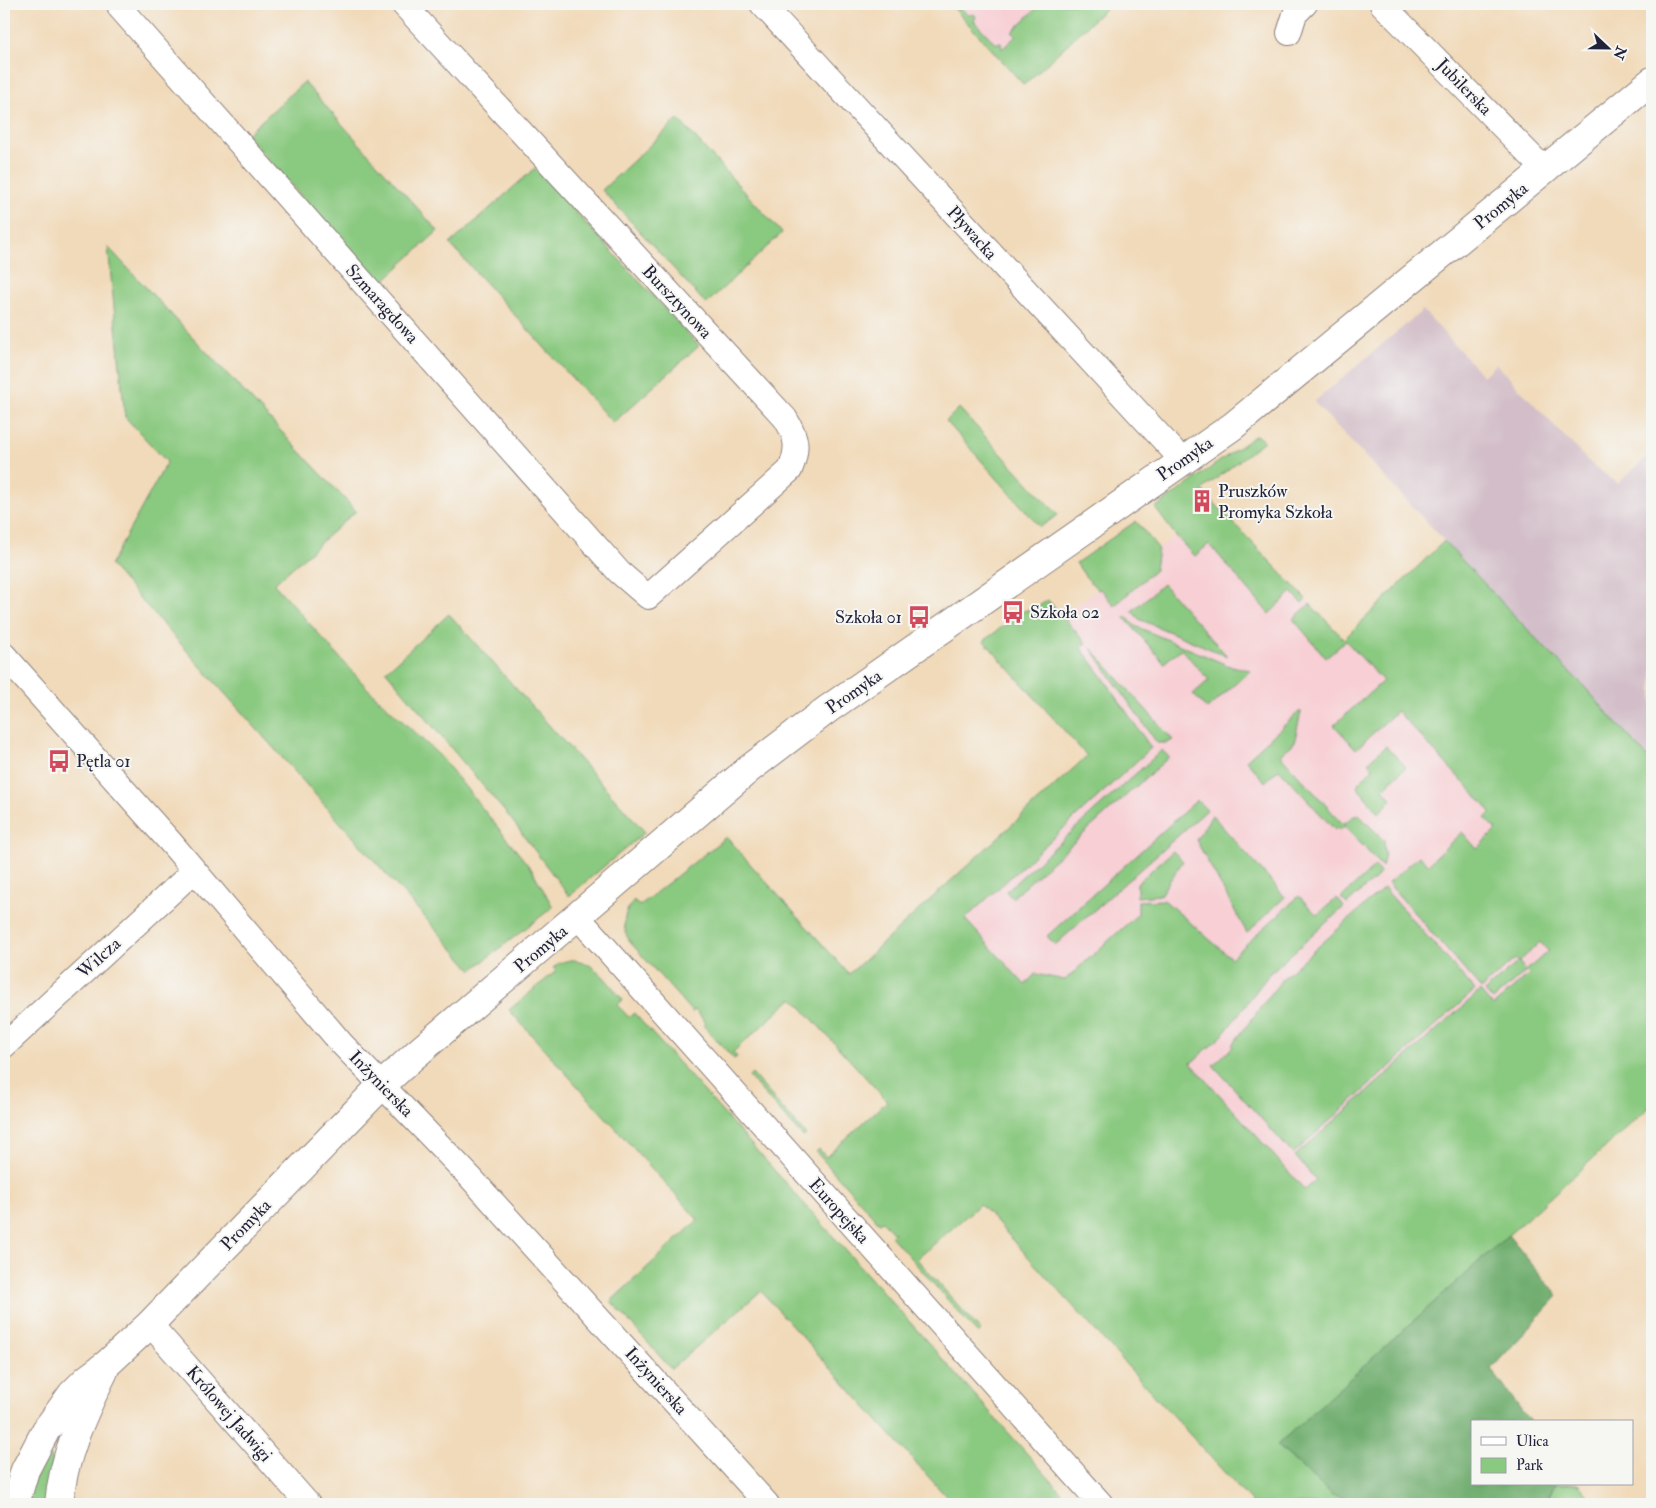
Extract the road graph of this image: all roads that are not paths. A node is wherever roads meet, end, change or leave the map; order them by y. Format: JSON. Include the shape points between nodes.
{"nodes":[{"id":1,"x":403,"y":4,"type":"edge"},
{"id":2,"x":762,"y":4,"type":"edge"},
{"id":3,"x":1305,"y":4,"type":"edge"},
{"id":4,"x":1382,"y":4,"type":"edge"},
{"id":5,"x":120,"y":8,"type":"dead end"},
{"id":6,"x":1290,"y":33,"type":"dead end"},
{"id":7,"x":1652,"y":81,"type":"edge"},
{"id":8,"x":1545,"y":170,"type":"junction"},
{"id":9,"x":1183,"y":461,"type":"junction"},
{"id":10,"x":648,"y":597,"type":"joint"},
{"id":11,"x":4,"y":655,"type":"edge"},
{"id":12,"x":194,"y":871,"type":"junction"},
{"id":13,"x":578,"y":917,"type":"junction"},
{"id":14,"x":4,"y":1046,"type":"edge"},
{"id":15,"x":381,"y":1086,"type":"junction"},
{"id":16,"x":150,"y":1324,"type":"junction"},
{"id":17,"x":107,"y":1364,"type":"junction"},
{"id":18,"x":15,"y":1504,"type":"edge"},
{"id":19,"x":59,"y":1504,"type":"edge"},
{"id":20,"x":308,"y":1504,"type":"edge"},
{"id":21,"x":767,"y":1504,"type":"edge"},
{"id":22,"x":1101,"y":1504,"type":"edge"}],
"edges":[{"from":1,"to":10,"type":"street","name":"Bursztynowa","via":[[792,429],[796,441],[790,470]]},
{"from":2,"to":9,"type":"street","name":"Pływacka"},
{"from":3,"to":6,"type":"street","via":[[1295,14]]},
{"from":4,"to":8,"type":"street","name":"Jubilerska"},
{"from":5,"to":10,"type":"street","name":"Szmaragdowa","via":[[619,572]]},
{"from":7,"to":8,"type":"street","name":"Promyka"},
{"from":8,"to":9,"type":"street","name":"Promyka","via":[[1233,426]]},
{"from":9,"to":13,"type":"street","name":"Promyka","via":[[828,709],[750,769]]},
{"from":11,"to":12,"type":"street","name":"Inżynierska"},
{"from":12,"to":14,"type":"street","name":"Wilcza"},
{"from":12,"to":15,"type":"street","name":"Inżynierska"},
{"from":13,"to":15,"type":"street","name":"Promyka"},
{"from":13,"to":22,"type":"street","name":"Europejska"},
{"from":15,"to":16,"type":"street","name":"Promyka"},
{"from":15,"to":21,"type":"street","name":"Inżynierska","via":[[471,1178]]},
{"from":16,"to":17,"type":"street","name":"Promyka"},
{"from":16,"to":20,"type":"street","name":"Królowej Jadwigi"},
{"from":17,"to":18,"type":"street","name":"Promyka","via":[[72,1394],[46,1430],[25,1470]]},
{"from":17,"to":19,"type":"street","name":"Promyka","via":[[81,1418],[68,1456]]}]}
